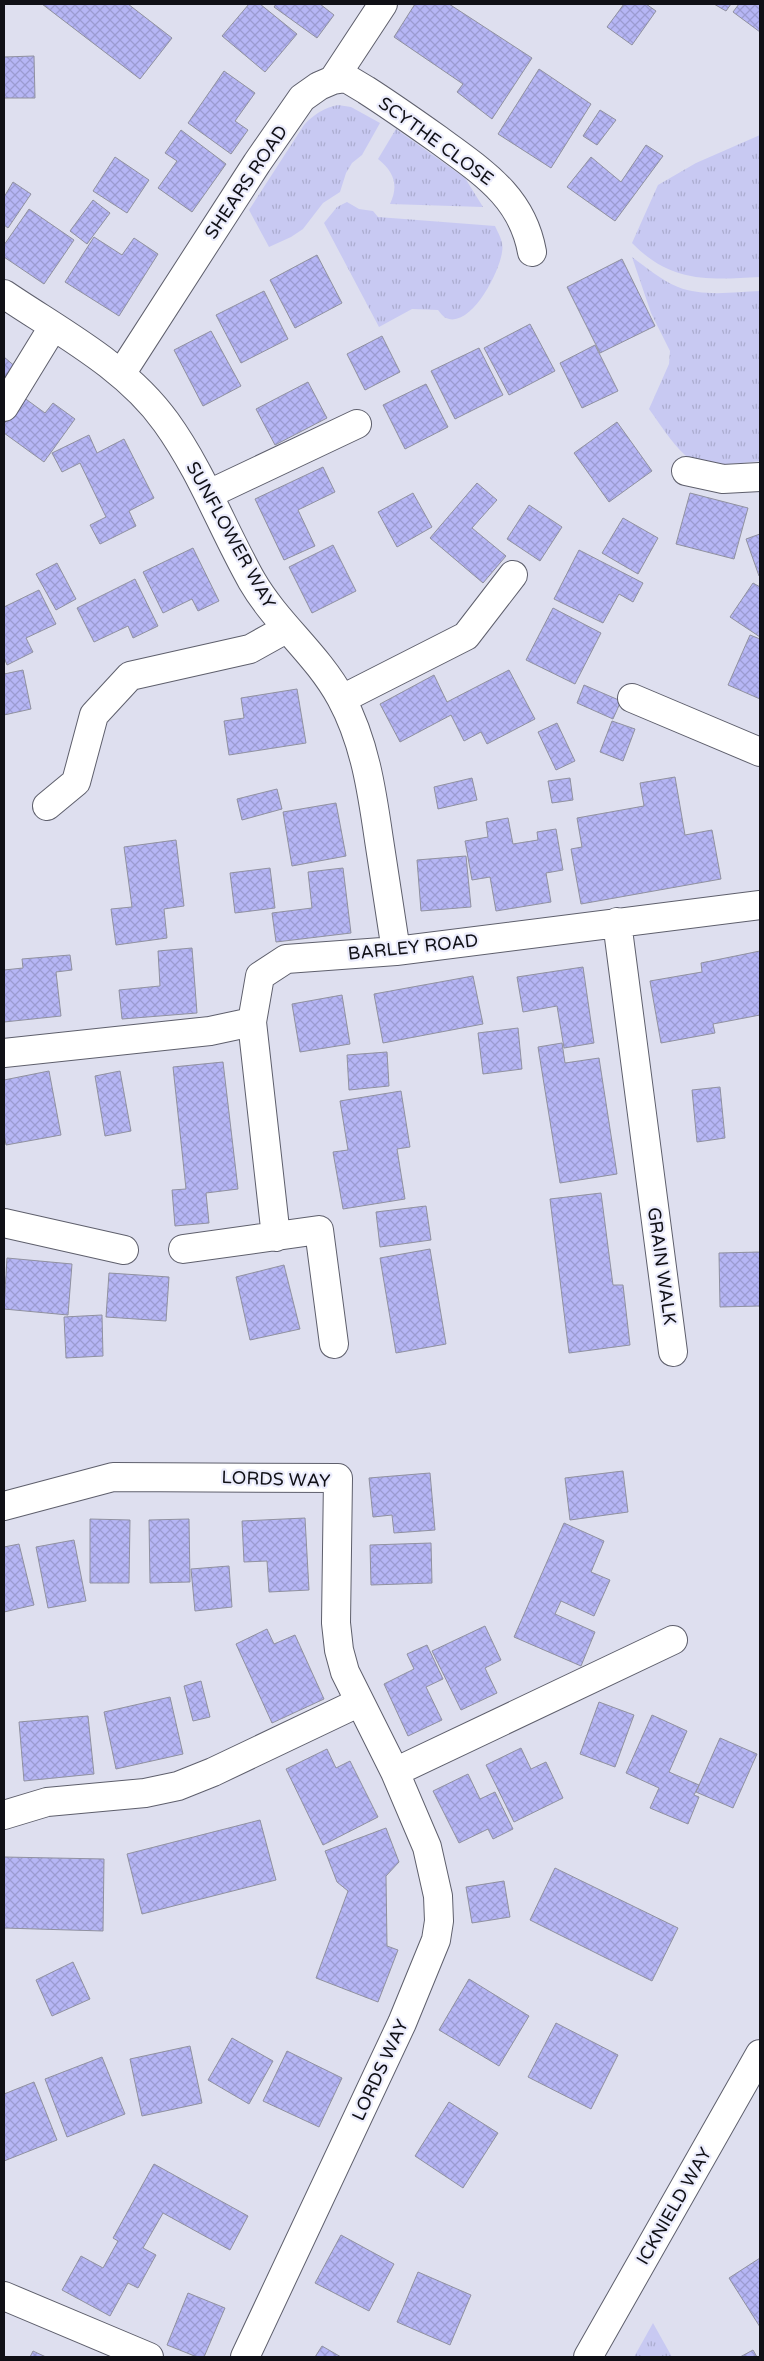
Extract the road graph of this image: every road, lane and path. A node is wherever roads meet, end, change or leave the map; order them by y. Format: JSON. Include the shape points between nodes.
{"nodes":[{"id":1,"x":383,"y":4,"type":"edge"},
{"id":2,"x":333,"y":80,"type":"junction"},
{"id":3,"x":532,"y":252,"type":"dead end"},
{"id":4,"x":4,"y":294,"type":"edge"},
{"id":5,"x":53,"y":327,"type":"junction"},
{"id":6,"x":121,"y":374,"type":"junction"},
{"id":7,"x":4,"y":407,"type":"edge"},
{"id":8,"x":357,"y":424,"type":"dead end"},
{"id":9,"x":686,"y":471,"type":"dead end"},
{"id":10,"x":760,"y":477,"type":"edge"},
{"id":11,"x":209,"y":494,"type":"junction"},
{"id":12,"x":513,"y":574,"type":"dead end"},
{"id":13,"x":286,"y":630,"type":"junction"},
{"id":14,"x":632,"y":698,"type":"dead end"},
{"id":15,"x":342,"y":699,"type":"junction"},
{"id":16,"x":760,"y":752,"type":"edge"},
{"id":17,"x":47,"y":806,"type":"dead end"},
{"id":18,"x":760,"y":905,"type":"edge"},
{"id":19,"x":617,"y":922,"type":"junction"},
{"id":20,"x":396,"y":951,"type":"junction"},
{"id":21,"x":252,"y":1022,"type":"junction"},
{"id":22,"x":4,"y":1053,"type":"edge"},
{"id":23,"x":4,"y":1224,"type":"edge"},
{"id":24,"x":276,"y":1237,"type":"junction"},
{"id":25,"x":183,"y":1249,"type":"dead end"},
{"id":26,"x":124,"y":1250,"type":"dead end"},
{"id":27,"x":334,"y":1344,"type":"dead end"},
{"id":28,"x":673,"y":1352,"type":"dead end"},
{"id":29,"x":4,"y":1506,"type":"edge"},
{"id":30,"x":673,"y":1640,"type":"dead end"},
{"id":31,"x":360,"y":1702,"type":"junction"},
{"id":32,"x":395,"y":1772,"type":"junction"},
{"id":33,"x":4,"y":1816,"type":"edge"},
{"id":34,"x":760,"y":2054,"type":"edge"},
{"id":35,"x":4,"y":2296,"type":"edge"},
{"id":36,"x":149,"y":2357,"type":"edge"},
{"id":37,"x":246,"y":2357,"type":"edge"},
{"id":38,"x":588,"y":2357,"type":"edge"}],
"edges":[{"from":1,"to":2,"type":"street","name":"SHEARS ROAD"},
{"from":2,"to":3,"type":"street","name":"SCYTHE CLOSE","via":[[346,78],[366,90],[485,173],[506,194],[520,215]]},
{"from":2,"to":6,"type":"street","name":"SHEARS ROAD","via":[[302,98]]},
{"from":4,"to":5,"type":"street","name":"SUNFLOWER WAY"},
{"from":5,"to":6,"type":"street","name":"SUNFLOWER WAY"},
{"from":5,"to":7,"type":"street"},
{"from":6,"to":11,"type":"street","name":"SUNFLOWER WAY","via":[[165,421]]},
{"from":8,"to":11,"type":"street"},
{"from":9,"to":10,"type":"street","via":[[723,479]]},
{"from":11,"to":13,"type":"street","name":"SUNFLOWER WAY","via":[[266,605]]},
{"from":12,"to":15,"type":"street","via":[[466,636]]},
{"from":13,"to":15,"type":"street","name":"SUNFLOWER WAY","via":[[322,665]]},
{"from":13,"to":17,"type":"street","via":[[250,649],[130,676],[94,715],[76,782]]},
{"from":14,"to":16,"type":"street"},
{"from":15,"to":20,"type":"street","name":"SUNFLOWER WAY","via":[[371,785]]},
{"from":18,"to":19,"type":"street","name":"BARLEY ROAD"},
{"from":19,"to":20,"type":"street","name":"BARLEY ROAD"},
{"from":19,"to":28,"type":"street","name":"GRAIN WALK"},
{"from":20,"to":21,"type":"street","name":"BARLEY ROAD","via":[[286,959],[260,976]]},
{"from":21,"to":22,"type":"street","via":[[210,1031]]},
{"from":21,"to":24,"type":"street","name":"BARLEY ROAD"},
{"from":23,"to":26,"type":"street"},
{"from":24,"to":25,"type":"street"},
{"from":24,"to":27,"type":"street","via":[[319,1230]]},
{"from":29,"to":31,"type":"street","name":"LORDS WAY","via":[[113,1478],[338,1478],[336,1623],[345,1672]]},
{"from":30,"to":32,"type":"street"},
{"from":31,"to":32,"type":"street","name":"LORDS WAY"},
{"from":31,"to":33,"type":"street","via":[[178,1786],[145,1793],[47,1802]]},
{"from":32,"to":37,"type":"street","name":"LORDS WAY","via":[[427,1847],[438,1896],[436,1940],[402,2023]]},
{"from":34,"to":38,"type":"street","name":"ICKNIELD WAY"},
{"from":35,"to":36,"type":"street"}]}
